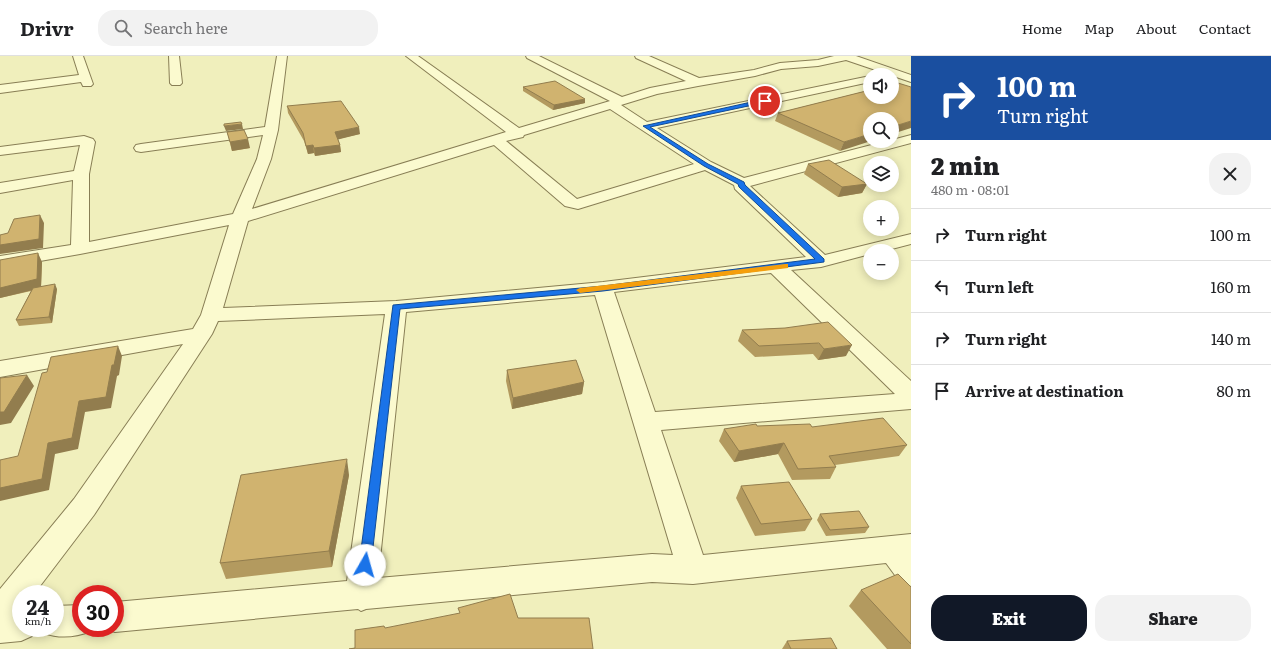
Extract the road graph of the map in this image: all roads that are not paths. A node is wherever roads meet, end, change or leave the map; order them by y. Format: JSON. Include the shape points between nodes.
{"nodes":[{"id":1,"x":78,"y":56,"type":"edge"},
{"id":2,"x":174,"y":56,"type":"edge"},
{"id":3,"x":282,"y":56,"type":"edge"},
{"id":4,"x":411,"y":56,"type":"edge"},
{"id":5,"x":532,"y":56,"type":"edge"},
{"id":6,"x":640,"y":56,"type":"edge"},
{"id":7,"x":846,"y":56,"type":"edge"},
{"id":8,"x":877,"y":68,"type":"edge"},
{"id":9,"x":899,"y":76,"type":"edge"},
{"id":10,"x":911,"y":79,"type":"edge"},
{"id":11,"x":863,"y":80,"type":"edge"},
{"id":12,"x":698,"y":82,"type":"junction"},
{"id":13,"x":176,"y":83,"type":"dead end"},
{"id":14,"x":0,"y":89,"type":"edge"},
{"id":15,"x":616,"y":102,"type":"junction"},
{"id":16,"x":646,"y":126,"type":"junction"},
{"id":17,"x":271,"y":130,"type":"junction"},
{"id":18,"x":518,"y":134,"type":"junction"},
{"id":19,"x":911,"y":139,"type":"edge"},
{"id":20,"x":497,"y":140,"type":"junction"},
{"id":21,"x":141,"y":148,"type":"dead end"},
{"id":22,"x":0,"y":151,"type":"edge"},
{"id":23,"x":706,"y":165,"type":"junction"},
{"id":24,"x":81,"y":174,"type":"junction"},
{"id":25,"x":742,"y":183,"type":"junction"},
{"id":26,"x":0,"y":188,"type":"edge"},
{"id":27,"x":240,"y":218,"type":"junction"},
{"id":28,"x":911,"y":239,"type":"edge"},
{"id":29,"x":80,"y":249,"type":"junction"},
{"id":30,"x":821,"y":261,"type":"junction"},
{"id":31,"x":0,"y":262,"type":"edge"},
{"id":32,"x":776,"y":268,"type":"junction"},
{"id":33,"x":603,"y":288,"type":"junction"},
{"id":34,"x":396,"y":307,"type":"junction"},
{"id":35,"x":206,"y":324,"type":"junction"},
{"id":36,"x":0,"y":369,"type":"edge"},
{"id":37,"x":911,"y":395,"type":"edge"},
{"id":38,"x":911,"y":401,"type":"edge"},
{"id":39,"x":646,"y":422,"type":"junction"},
{"id":40,"x":902,"y":548,"type":"edge"},
{"id":41,"x":693,"y":570,"type":"junction"},
{"id":42,"x":911,"y":572,"type":"edge"},
{"id":43,"x":361,"y":596,"type":"junction"},
{"id":44,"x":0,"y":614,"type":"edge"},
{"id":45,"x":124,"y":616,"type":"edge"},
{"id":46,"x":12,"y":626,"type":"edge"},
{"id":47,"x":0,"y":627,"type":"edge"}],
"edges":[{"from":1,"to":14,"type":"street","via":[[87,81]]},
{"from":2,"to":13,"type":"street"},
{"from":3,"to":17,"type":"street"},
{"from":4,"to":18,"type":"street"},
{"from":5,"to":15,"type":"street"},
{"from":6,"to":12,"type":"street"},
{"from":7,"to":8,"type":"street"},
{"from":7,"to":12,"type":"street","via":[[818,63],[780,66],[755,73]]},
{"from":9,"to":10,"type":"street"},
{"from":11,"to":16,"type":"street"},
{"from":12,"to":15,"type":"street"},
{"from":15,"to":16,"type":"street"},
{"from":15,"to":18,"type":"street"},
{"from":16,"to":23,"type":"street"},
{"from":17,"to":21,"type":"street"},
{"from":17,"to":27,"type":"street","via":[[264,159]]},
{"from":18,"to":20,"type":"street"},
{"from":19,"to":25,"type":"street"},
{"from":20,"to":23,"type":"street","via":[[571,203],[578,204]]},
{"from":20,"to":27,"type":"street"},
{"from":22,"to":24,"type":"street","via":[[84,140],[88,142]]},
{"from":23,"to":25,"type":"street"},
{"from":24,"to":26,"type":"street"},
{"from":24,"to":29,"type":"street"},
{"from":25,"to":30,"type":"street","via":[[741,186]]},
{"from":27,"to":29,"type":"street"},
{"from":27,"to":35,"type":"street"},
{"from":28,"to":30,"type":"street"},
{"from":29,"to":31,"type":"street"},
{"from":30,"to":32,"type":"street"},
{"from":32,"to":33,"type":"street"},
{"from":32,"to":37,"type":"street"},
{"from":33,"to":34,"type":"street"},
{"from":33,"to":39,"type":"street"},
{"from":34,"to":35,"type":"street"},
{"from":34,"to":43,"type":"street"},
{"from":35,"to":36,"type":"street"},
{"from":35,"to":44,"type":"street","via":[[84,507]]},
{"from":38,"to":39,"type":"street"},
{"from":39,"to":41,"type":"street"},
{"from":40,"to":41,"type":"street"},
{"from":40,"to":42,"type":"street"},
{"from":41,"to":43,"type":"street","via":[[652,568]]},
{"from":43,"to":45,"type":"street"},
{"from":46,"to":47,"type":"street"}]}
